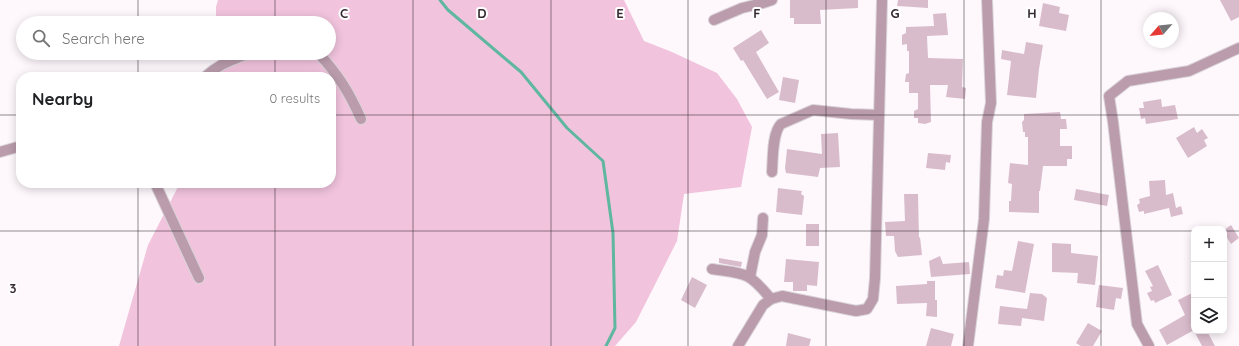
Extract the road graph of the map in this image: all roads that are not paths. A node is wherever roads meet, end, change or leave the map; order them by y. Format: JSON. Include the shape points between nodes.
{"nodes":[{"id":1,"x":772,"y":0,"type":"edge"},
{"id":2,"x":882,"y":0,"type":"edge"},
{"id":3,"x":987,"y":0,"type":"edge"},
{"id":4,"x":714,"y":20,"type":"dead end"},
{"id":5,"x":1239,"y":48,"type":"edge"},
{"id":6,"x":233,"y":60,"type":"edge"},
{"id":7,"x":325,"y":60,"type":"edge"},
{"id":8,"x":211,"y":72,"type":"edge"},
{"id":9,"x":335,"y":72,"type":"edge"},
{"id":10,"x":336,"y":73,"type":"edge"},
{"id":11,"x":879,"y":115,"type":"junction"},
{"id":12,"x":361,"y":119,"type":"dead end"},
{"id":13,"x":16,"y":147,"type":"edge"},
{"id":14,"x":0,"y":152,"type":"edge"},
{"id":15,"x":772,"y":172,"type":"dead end"},
{"id":16,"x":157,"y":188,"type":"edge"},
{"id":17,"x":763,"y":218,"type":"dead end"},
{"id":18,"x":712,"y":269,"type":"dead end"},
{"id":19,"x":750,"y":277,"type":"junction"},
{"id":20,"x":199,"y":278,"type":"dead end"},
{"id":21,"x":771,"y":299,"type":"junction"},
{"id":22,"x":738,"y":346,"type":"edge"},
{"id":23,"x":968,"y":346,"type":"edge"},
{"id":24,"x":1149,"y":346,"type":"edge"}],
"edges":[{"from":1,"to":4,"type":"street","via":[[742,8]]},
{"from":2,"to":11,"type":"street"},
{"from":3,"to":23,"type":"street","via":[[991,103],[987,122],[984,219]]},
{"from":5,"to":24,"type":"street","via":[[1190,71],[1128,81],[1109,96],[1137,324]]},
{"from":6,"to":8,"type":"street"},
{"from":7,"to":9,"type":"street"},
{"from":10,"to":12,"type":"street","via":[[348,91]]},
{"from":11,"to":15,"type":"street","via":[[813,110],[781,124],[775,134]]},
{"from":11,"to":21,"type":"street","via":[[875,278],[873,299],[867,310],[856,311],[782,296]]},
{"from":13,"to":14,"type":"street"},
{"from":16,"to":20,"type":"street"},
{"from":17,"to":19,"type":"street","via":[[762,234]]},
{"from":18,"to":19,"type":"street"},
{"from":19,"to":21,"type":"street"},
{"from":21,"to":22,"type":"street","via":[[763,305]]}]}
